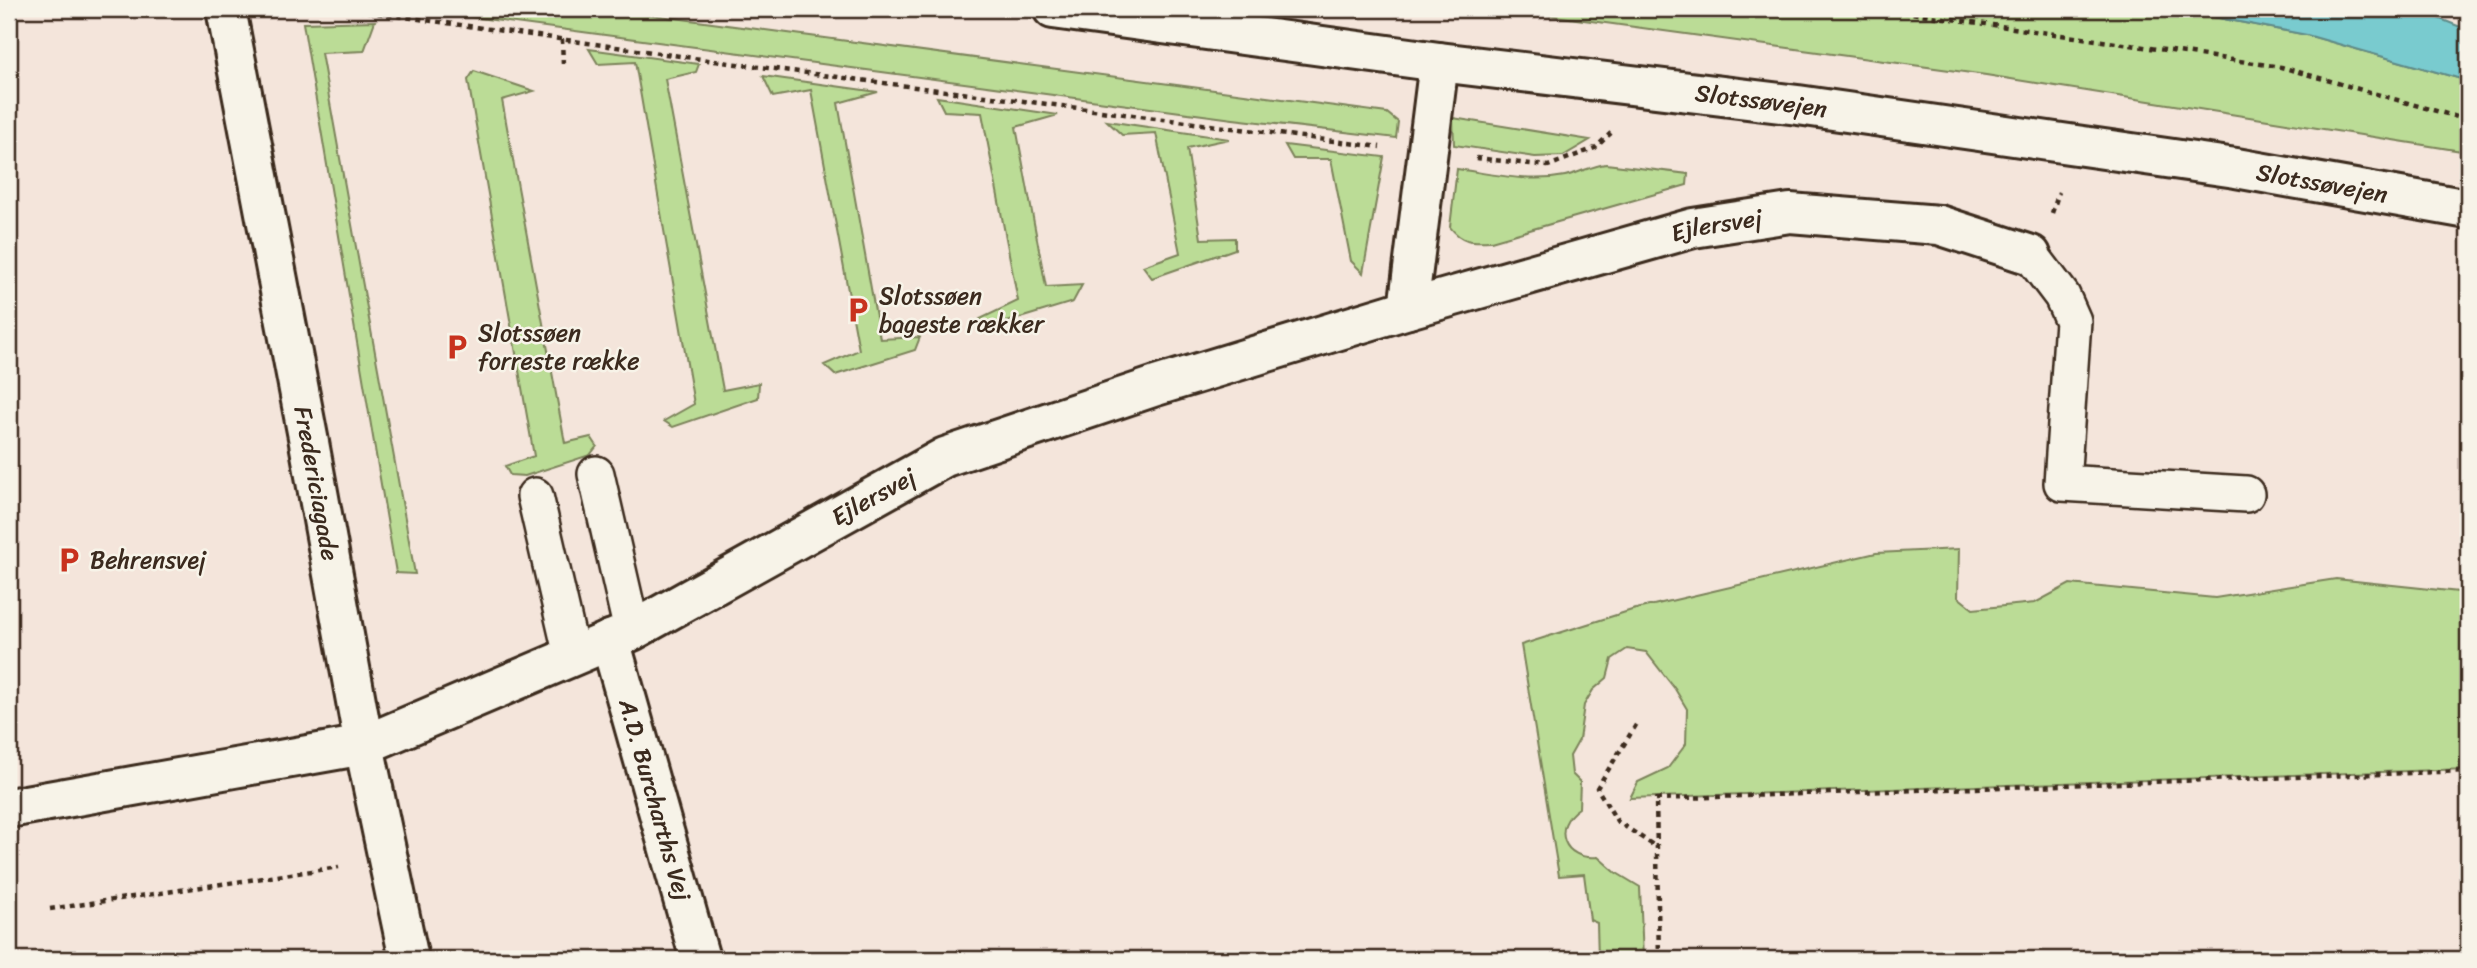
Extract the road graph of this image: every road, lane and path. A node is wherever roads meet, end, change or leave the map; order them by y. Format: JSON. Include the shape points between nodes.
{"nodes":[{"id":1,"x":226,"y":9,"type":"edge"},
{"id":2,"x":348,"y":9,"type":"edge"},
{"id":3,"x":1053,"y":9,"type":"edge"},
{"id":4,"x":1883,"y":9,"type":"edge"},
{"id":5,"x":562,"y":38,"type":"junction"},
{"id":6,"x":1439,"y":62,"type":"junction"},
{"id":7,"x":563,"y":64,"type":"dead end"},
{"id":8,"x":1662,"y":89,"type":"junction"},
{"id":9,"x":2468,"y":120,"type":"edge"},
{"id":10,"x":2076,"y":145,"type":"junction"},
{"id":11,"x":1428,"y":153,"type":"junction"},
{"id":12,"x":2468,"y":209,"type":"edge"},
{"id":13,"x":2031,"y":255,"type":"junction"},
{"id":14,"x":1408,"y":309,"type":"junction"},
{"id":15,"x":596,"y":474,"type":"dead end"},
{"id":16,"x":2246,"y":494,"type":"dead end"},
{"id":17,"x":535,"y":496,"type":"dead end"},
{"id":18,"x":621,"y":635,"type":"junction"},
{"id":19,"x":572,"y":656,"type":"junction"},
{"id":20,"x":1636,"y":725,"type":"dead end"},
{"id":21,"x":364,"y":744,"type":"junction"},
{"id":22,"x":2468,"y":771,"type":"edge"},
{"id":23,"x":9,"y":808,"type":"edge"},
{"id":24,"x":1657,"y":848,"type":"junction"},
{"id":25,"x":388,"y":860,"type":"junction"},
{"id":26,"x":50,"y":909,"type":"dead end"},
{"id":27,"x":409,"y":959,"type":"edge"},
{"id":28,"x":700,"y":959,"type":"edge"},
{"id":29,"x":1659,"y":959,"type":"edge"}],
"edges":[{"from":1,"to":21,"type":"street","name":"Fredericiagade"},
{"from":2,"to":5,"type":"path"},
{"from":3,"to":6,"type":"street","name":"Slotssøvejen"},
{"from":4,"to":9,"type":"path","via":[[2281,66]]},
{"from":5,"to":7,"type":"path"},
{"from":5,"to":11,"type":"path"},
{"from":6,"to":8,"type":"street","name":"Slotssøvejen"},
{"from":6,"to":11,"type":"street"},
{"from":8,"to":10,"type":"street","name":"Slotssøvejen"},
{"from":8,"to":11,"type":"path","via":[[1594,148],[1548,166]]},
{"from":10,"to":12,"type":"street","name":"Slotssøvejen"},
{"from":10,"to":13,"type":"path","via":[[2049,222]]},
{"from":11,"to":14,"type":"street"},
{"from":13,"to":14,"type":"street","name":"Ejlersvej","via":[[1940,225],[1790,213],[1693,228]]},
{"from":13,"to":16,"type":"lane","via":[[2062,296],[2073,321],[2062,483]]},
{"from":14,"to":18,"type":"street","name":"Ejlersvej","via":[[945,457]]},
{"from":15,"to":18,"type":"lane"},
{"from":17,"to":19,"type":"lane"},
{"from":18,"to":19,"type":"street","name":"Ejlersvej"},
{"from":18,"to":28,"type":"street","name":"A.D. Burcharths Vej"},
{"from":19,"to":21,"type":"street","name":"Ejlersvej"},
{"from":20,"to":24,"type":"path","via":[[1597,788],[1617,821]]},
{"from":21,"to":23,"type":"street"},
{"from":21,"to":25,"type":"street","name":"Fredericiagade"},
{"from":22,"to":24,"type":"path","via":[[1656,799]]},
{"from":24,"to":29,"type":"path"},
{"from":25,"to":26,"type":"path"},
{"from":25,"to":27,"type":"street","name":"Fredericiagade"}]}
